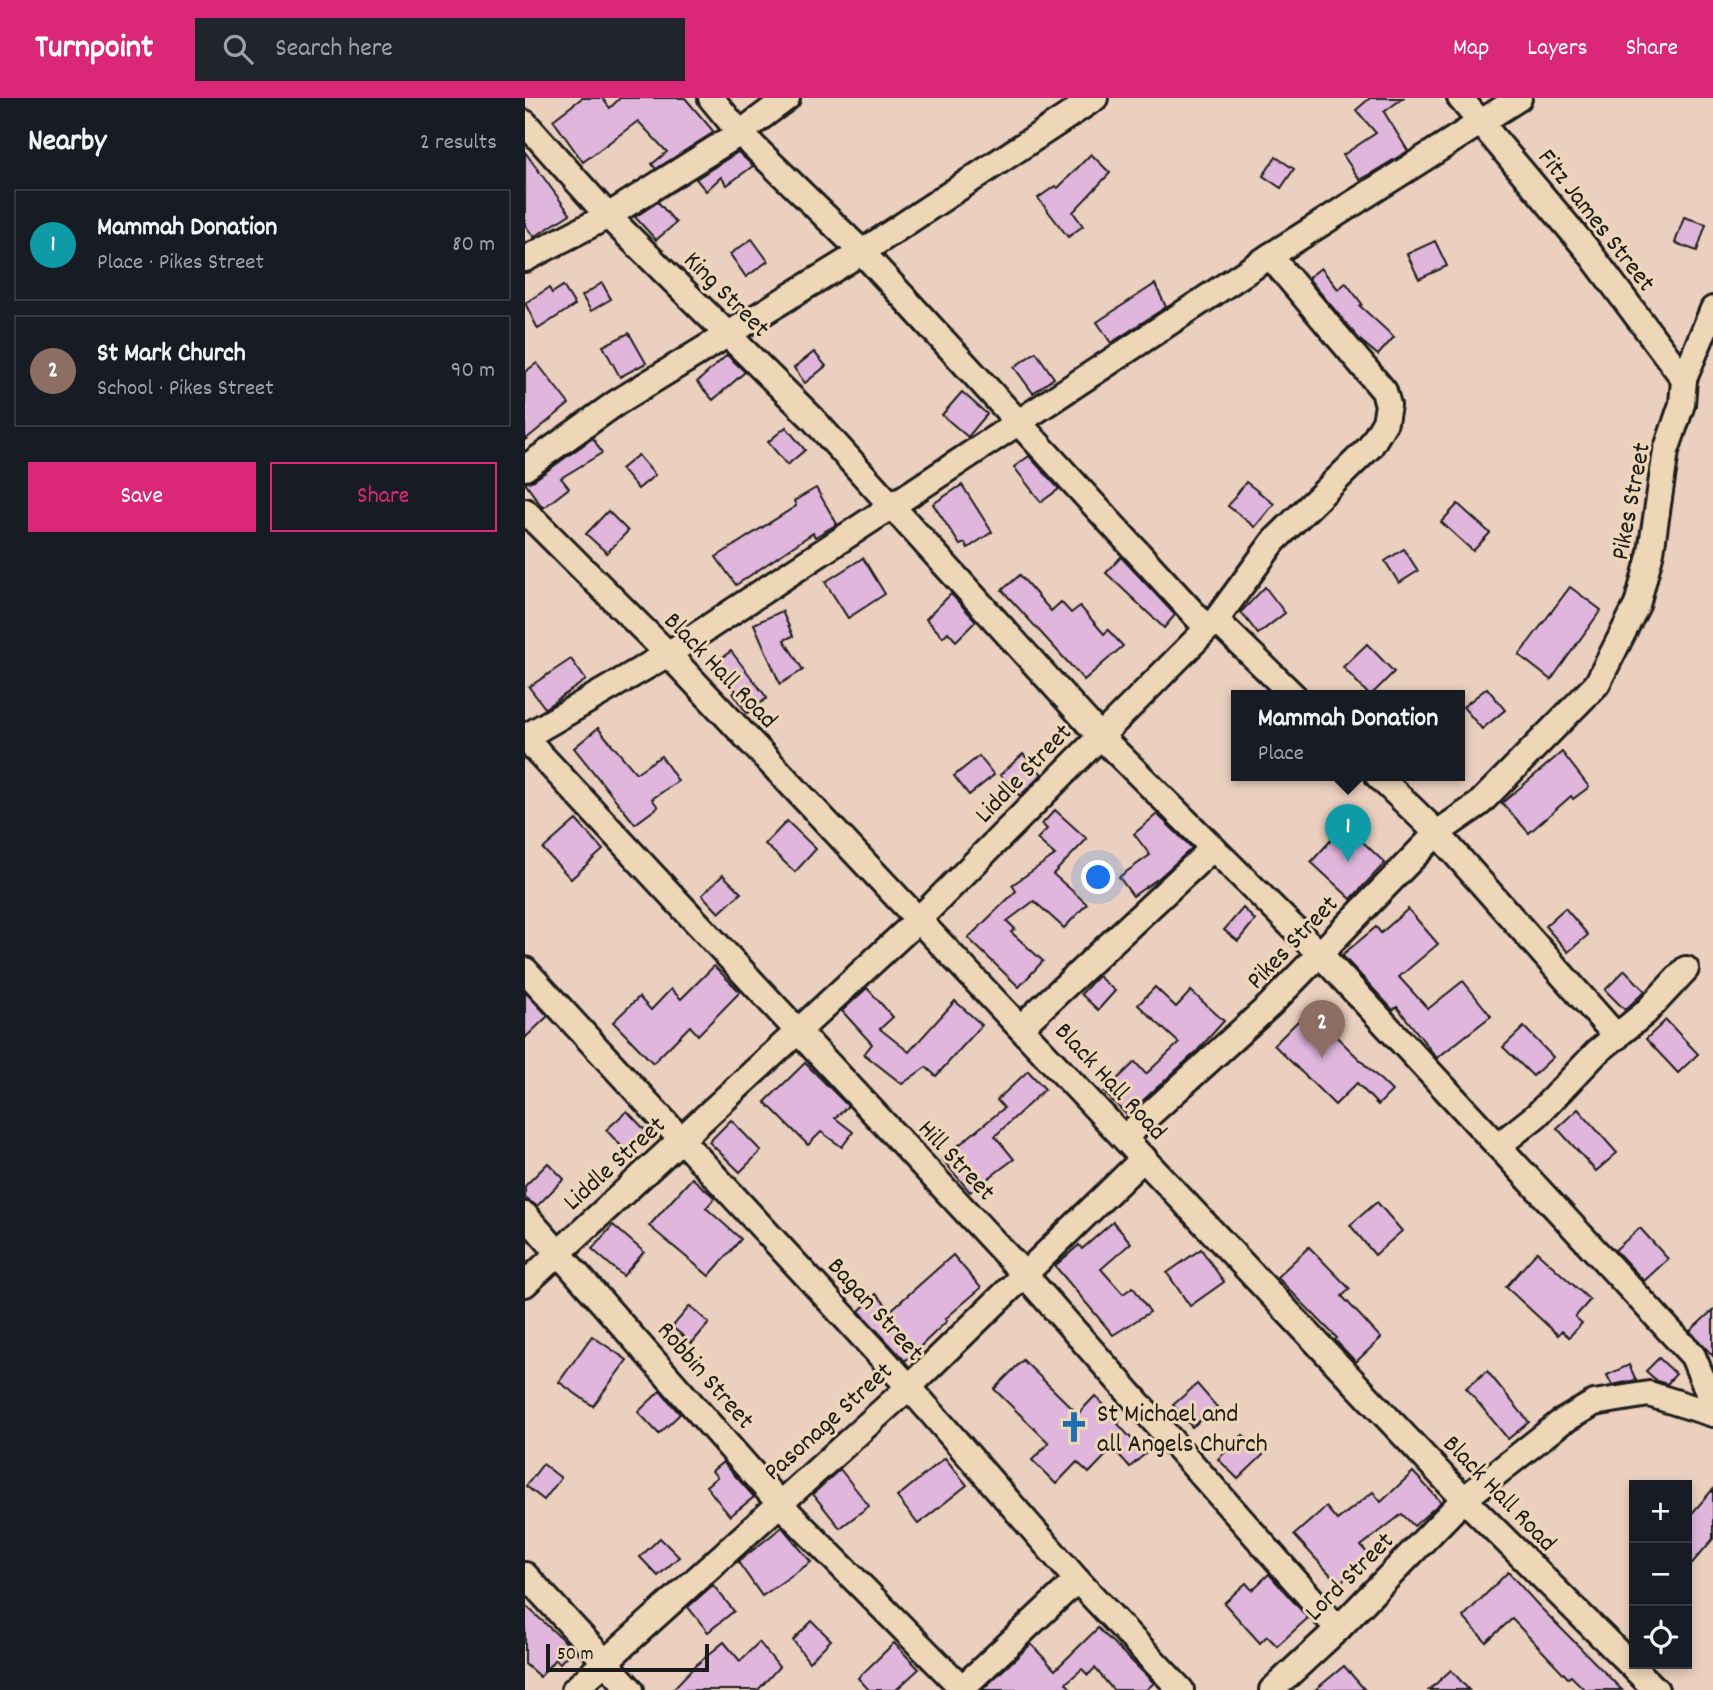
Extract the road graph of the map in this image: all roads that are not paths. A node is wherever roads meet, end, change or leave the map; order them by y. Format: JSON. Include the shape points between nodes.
{"nodes":[{"id":1,"x":711,"y":98,"type":"edge"},
{"id":2,"x":787,"y":98,"type":"edge"},
{"id":3,"x":1095,"y":98,"type":"edge"},
{"id":4,"x":1460,"y":98,"type":"edge"},
{"id":5,"x":1519,"y":98,"type":"edge"},
{"id":6,"x":1481,"y":122,"type":"junction"},
{"id":7,"x":525,"y":123,"type":"edge"},
{"id":8,"x":740,"y":133,"type":"junction"},
{"id":9,"x":608,"y":216,"type":"junction"},
{"id":10,"x":862,"y":252,"type":"junction"},
{"id":11,"x":1269,"y":256,"type":"junction"},
{"id":12,"x":525,"y":259,"type":"edge"},
{"id":13,"x":1713,"y":309,"type":"edge"},
{"id":14,"x":728,"y":336,"type":"junction"},
{"id":15,"x":1684,"y":379,"type":"junction"},
{"id":16,"x":1017,"y":424,"type":"junction"},
{"id":17,"x":525,"y":468,"type":"edge"},
{"id":18,"x":890,"y":506,"type":"junction"},
{"id":19,"x":525,"y":511,"type":"edge"},
{"id":20,"x":1212,"y":624,"type":"junction"},
{"id":21,"x":668,"y":654,"type":"junction"},
{"id":22,"x":1287,"y":690,"type":"edge"},
{"id":23,"x":1099,"y":735,"type":"junction"},
{"id":24,"x":525,"y":738,"type":"edge"},
{"id":25,"x":1383,"y":781,"type":"edge"},
{"id":26,"x":1437,"y":834,"type":"junction"},
{"id":27,"x":1213,"y":848,"type":"junction"},
{"id":28,"x":918,"y":920,"type":"junction"},
{"id":29,"x":1321,"y":955,"type":"junction"},
{"id":30,"x":1686,"y":969,"type":"dead end"},
{"id":31,"x":525,"y":970,"type":"edge"},
{"id":32,"x":1021,"y":1027,"type":"junction"},
{"id":33,"x":800,"y":1031,"type":"junction"},
{"id":34,"x":1617,"y":1037,"type":"junction"},
{"id":35,"x":1125,"y":1137,"type":"junction"},
{"id":36,"x":683,"y":1139,"type":"junction"},
{"id":37,"x":1498,"y":1146,"type":"junction"},
{"id":38,"x":1144,"y":1158,"type":"junction"},
{"id":39,"x":525,"y":1215,"type":"edge"},
{"id":40,"x":559,"y":1250,"type":"junction"},
{"id":41,"x":1024,"y":1275,"type":"junction"},
{"id":42,"x":525,"y":1284,"type":"edge"},
{"id":43,"x":909,"y":1387,"type":"junction"},
{"id":44,"x":1713,"y":1405,"type":"edge"},
{"id":45,"x":1713,"y":1414,"type":"edge"},
{"id":46,"x":1464,"y":1499,"type":"junction"},
{"id":47,"x":779,"y":1503,"type":"junction"},
{"id":48,"x":525,"y":1575,"type":"edge"},
{"id":49,"x":1077,"y":1580,"type":"junction"},
{"id":50,"x":1338,"y":1629,"type":"junction"},
{"id":51,"x":604,"y":1663,"type":"junction"},
{"id":52,"x":962,"y":1689,"type":"edge"},
{"id":53,"x":574,"y":1690,"type":"edge"},
{"id":54,"x":631,"y":1690,"type":"edge"},
{"id":55,"x":1181,"y":1690,"type":"edge"},
{"id":56,"x":1272,"y":1690,"type":"edge"},
{"id":57,"x":1656,"y":1690,"type":"edge"}],
"edges":[{"from":1,"to":8,"type":"street"},
{"from":2,"to":8,"type":"street"},
{"from":3,"to":10,"type":"street"},
{"from":4,"to":6,"type":"street","name":"Fitz James Street"},
{"from":5,"to":6,"type":"street"},
{"from":6,"to":11,"type":"street"},
{"from":6,"to":15,"type":"street","name":"Fitz James Street","via":[[1586,248]]},
{"from":7,"to":9,"type":"street","name":"King Street"},
{"from":8,"to":9,"type":"street"},
{"from":8,"to":10,"type":"street"},
{"from":9,"to":12,"type":"street"},
{"from":9,"to":14,"type":"street","name":"King Street"},
{"from":10,"to":14,"type":"street"},
{"from":10,"to":16,"type":"street"},
{"from":11,"to":16,"type":"street"},
{"from":11,"to":20,"type":"street","name":"Liddle Street","via":[[1384,391],[1388,405],[1385,422],[1370,447],[1274,541]]},
{"from":13,"to":15,"type":"street","name":"Pikes Street"},
{"from":14,"to":17,"type":"street","via":[[615,403]]},
{"from":14,"to":18,"type":"street","name":"King Street","via":[[812,418]]},
{"from":15,"to":26,"type":"street","name":"Pikes Street","via":[[1637,605],[1597,684],[1479,804]]},
{"from":16,"to":18,"type":"street"},
{"from":16,"to":20,"type":"street"},
{"from":18,"to":21,"type":"street"},
{"from":18,"to":23,"type":"street","name":"King Street"},
{"from":19,"to":21,"type":"street","name":"Black Hall Road"},
{"from":20,"to":22,"type":"street"},
{"from":20,"to":23,"type":"street","name":"Liddle Street"},
{"from":21,"to":24,"type":"street"},
{"from":21,"to":28,"type":"street","name":"Black Hall Road"},
{"from":23,"to":27,"type":"street","name":"King Street"},
{"from":23,"to":28,"type":"street","name":"Liddle Street"},
{"from":24,"to":33,"type":"street","name":"Hill Street"},
{"from":25,"to":26,"type":"street"},
{"from":26,"to":29,"type":"street","name":"Pikes Street"},
{"from":26,"to":34,"type":"street"},
{"from":27,"to":29,"type":"street","name":"King Street"},
{"from":27,"to":32,"type":"street"},
{"from":28,"to":32,"type":"street","name":"Black Hall Road"},
{"from":28,"to":33,"type":"street","name":"Liddle Street"},
{"from":29,"to":35,"type":"street","name":"Pikes Street"},
{"from":29,"to":37,"type":"street","name":"King Street"},
{"from":30,"to":34,"type":"street"},
{"from":31,"to":36,"type":"street","name":"Bagan Street"},
{"from":32,"to":35,"type":"street","name":"Black Hall Road"},
{"from":33,"to":36,"type":"street","name":"Liddle Street"},
{"from":33,"to":41,"type":"street","name":"Hill Street"},
{"from":34,"to":37,"type":"street"},
{"from":35,"to":38,"type":"street","name":"Black Hall Road"},
{"from":36,"to":40,"type":"street","name":"Liddle Street"},
{"from":36,"to":43,"type":"street","name":"Bagan Street"},
{"from":37,"to":44,"type":"street","name":"King Street","via":[[1693,1356]]},
{"from":38,"to":41,"type":"street","name":"Pasonage Street"},
{"from":38,"to":46,"type":"street","name":"Black Hall Road"},
{"from":39,"to":40,"type":"street","name":"Robbin Street"},
{"from":40,"to":42,"type":"street","name":"Liddle Street"},
{"from":40,"to":47,"type":"street","name":"Robbin Street"},
{"from":41,"to":43,"type":"street","name":"Pasonage Street"},
{"from":41,"to":50,"type":"street","name":"Hill Street"},
{"from":43,"to":47,"type":"street","name":"Pasonage Street"},
{"from":43,"to":49,"type":"street","name":"Bagan Street"},
{"from":45,"to":46,"type":"street","name":"Lord Street","via":[[1649,1394],[1594,1403],[1560,1423]]},
{"from":46,"to":50,"type":"street","name":"Lord Street"},
{"from":46,"to":57,"type":"street","name":"Black Hall Road"},
{"from":47,"to":51,"type":"street","name":"Pasonage Street"},
{"from":47,"to":52,"type":"street","name":"Robbin Street"},
{"from":48,"to":51,"type":"street"},
{"from":49,"to":52,"type":"street"},
{"from":49,"to":55,"type":"street","name":"Bagan Street"},
{"from":50,"to":56,"type":"street","name":"Lord Street"},
{"from":51,"to":53,"type":"street","name":"Pasonage Street"},
{"from":51,"to":54,"type":"street"}]}
